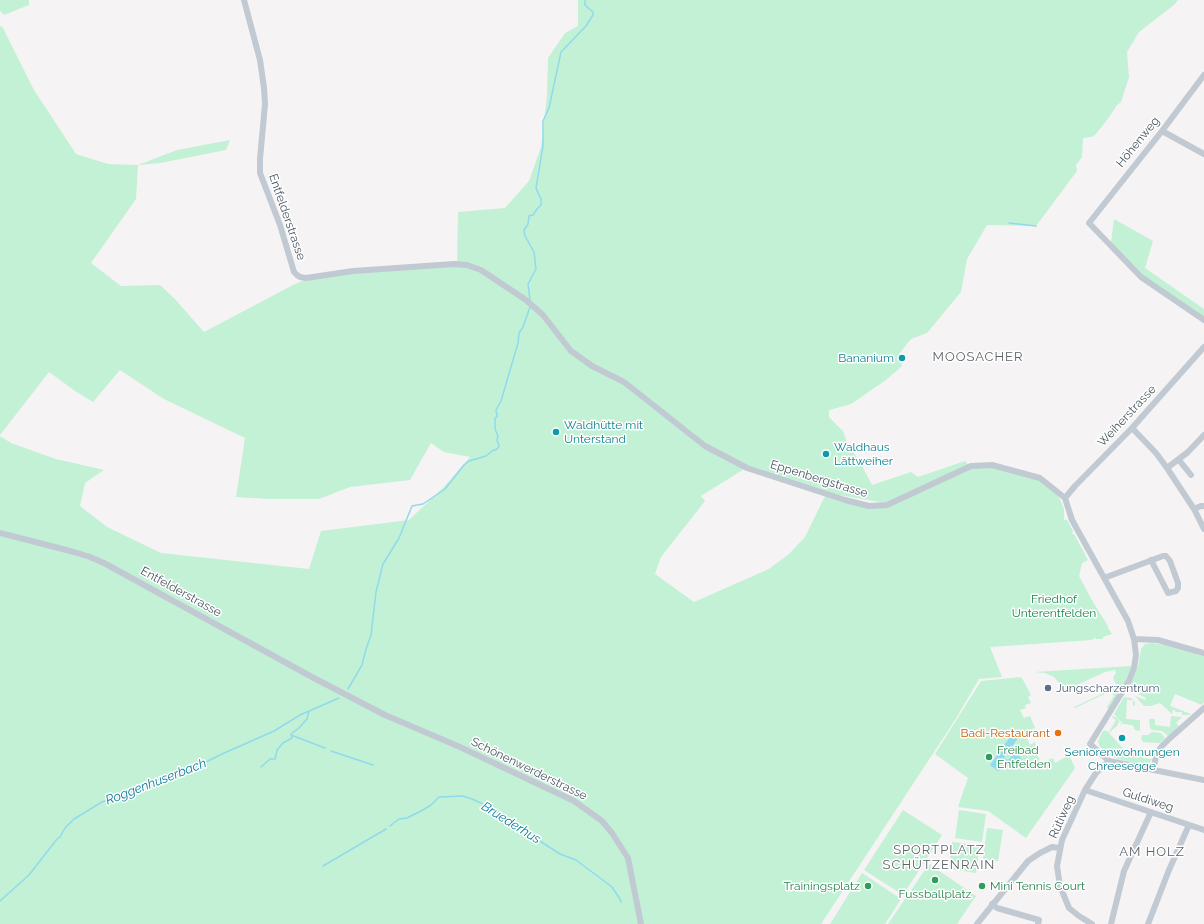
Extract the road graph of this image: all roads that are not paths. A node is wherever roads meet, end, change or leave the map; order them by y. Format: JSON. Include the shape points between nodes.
{"nodes":[{"id":1,"x":244,"y":0,"type":"edge"},
{"id":2,"x":1204,"y":75,"type":"edge"},
{"id":3,"x":1162,"y":131,"type":"junction"},
{"id":4,"x":1204,"y":154,"type":"edge"},
{"id":5,"x":526,"y":300,"type":"joint"},
{"id":6,"x":1204,"y":320,"type":"edge"},
{"id":7,"x":1204,"y":347,"type":"edge"},
{"id":8,"x":1132,"y":428,"type":"junction"},
{"id":9,"x":1204,"y":435,"type":"edge"},
{"id":10,"x":1179,"y":460,"type":"junction"},
{"id":11,"x":1167,"y":468,"type":"junction"},
{"id":12,"x":1191,"y":475,"type":"dead end"},
{"id":13,"x":1065,"y":498,"type":"junction"},
{"id":14,"x":1204,"y":506,"type":"edge"},
{"id":15,"x":1194,"y":509,"type":"junction"},
{"id":16,"x":1204,"y":529,"type":"edge"},
{"id":17,"x":0,"y":533,"type":"edge"},
{"id":18,"x":1151,"y":560,"type":"junction"},
{"id":19,"x":1104,"y":578,"type":"junction"},
{"id":20,"x":1134,"y":639,"type":"junction"},
{"id":21,"x":1204,"y":652,"type":"edge"},
{"id":22,"x":342,"y":693,"type":"joint"},
{"id":23,"x":1204,"y":708,"type":"edge"},
{"id":24,"x":1110,"y":761,"type":"junction"},
{"id":25,"x":1153,"y":770,"type":"junction"},
{"id":26,"x":1204,"y":780,"type":"edge"},
{"id":27,"x":1085,"y":790,"type":"junction"},
{"id":28,"x":1151,"y":812,"type":"junction"},
{"id":29,"x":1189,"y":825,"type":"junction"},
{"id":30,"x":1204,"y":830,"type":"edge"},
{"id":31,"x":1060,"y":848,"type":"junction"},
{"id":32,"x":992,"y":904,"type":"junction"},
{"id":33,"x":641,"y":924,"type":"edge"},
{"id":34,"x":977,"y":924,"type":"edge"},
{"id":35,"x":1038,"y":924,"type":"edge"},
{"id":36,"x":1092,"y":924,"type":"edge"},
{"id":37,"x":1111,"y":924,"type":"edge"},
{"id":38,"x":1148,"y":924,"type":"edge"}],
"edges":[{"from":1,"to":5,"type":"street","name":"Entfelderstrasse","via":[[260,60],[264,88],[260,172],[294,272],[306,278],[353,271],[460,264],[481,270]]},
{"from":2,"to":3,"type":"street","name":"Höhenweg"},
{"from":3,"to":4,"type":"street"},
{"from":3,"to":6,"type":"street","name":"Höhenweg","via":[[1088,222],[1141,277]]},
{"from":5,"to":13,"type":"street","name":"Eppenbergstrasse","via":[[543,315],[571,351],[592,366],[624,382],[705,446],[747,468],[828,496],[869,506],[887,505],[969,466],[992,465],[1040,478]]},
{"from":7,"to":8,"type":"street","name":"Weiherstrasse"},
{"from":8,"to":11,"type":"street"},
{"from":8,"to":13,"type":"street","name":"Weiherstrasse"},
{"from":9,"to":10,"type":"street"},
{"from":10,"to":11,"type":"street"},
{"from":10,"to":12,"type":"street"},
{"from":11,"to":15,"type":"street"},
{"from":13,"to":19,"type":"street","via":[[1072,520]]},
{"from":14,"to":15,"type":"street"},
{"from":15,"to":16,"type":"street"},
{"from":17,"to":22,"type":"street","name":"Entfelderstrasse","via":[[74,552],[104,563]]},
{"from":18,"to":18,"type":"street","via":[[1166,556],[1178,583],[1176,591],[1168,594]]},
{"from":18,"to":19,"type":"street"},
{"from":19,"to":20,"type":"street","via":[[1128,621]]},
{"from":20,"to":21,"type":"street","via":[[1158,640]]},
{"from":20,"to":24,"type":"street","via":[[1135,661],[1129,682],[1090,744]]},
{"from":22,"to":33,"type":"street","name":"Schönenwerderstrasse","via":[[385,716],[460,747],[574,801],[602,821],[628,858]]},
{"from":23,"to":25,"type":"street","via":[[1162,746],[1157,753]]},
{"from":24,"to":25,"type":"street"},
{"from":24,"to":27,"type":"street","name":"Rütiweg","via":[[1096,773]]},
{"from":25,"to":26,"type":"street"},
{"from":27,"to":28,"type":"street","name":"Guldiweg"},
{"from":27,"to":31,"type":"street","name":"Rütiweg"},
{"from":28,"to":29,"type":"street","name":"Guldiweg"},
{"from":28,"to":37,"type":"street","via":[[1124,871]]},
{"from":29,"to":30,"type":"street","name":"Guldiweg"},
{"from":29,"to":38,"type":"street"},
{"from":31,"to":32,"type":"street","via":[[1052,847],[1028,861]]},
{"from":31,"to":36,"type":"street","name":"Rütiweg","via":[[1058,878],[1065,901],[1069,908]]},
{"from":32,"to":34,"type":"street"},
{"from":32,"to":35,"type":"street","via":[[997,908],[1039,920]]}]}
